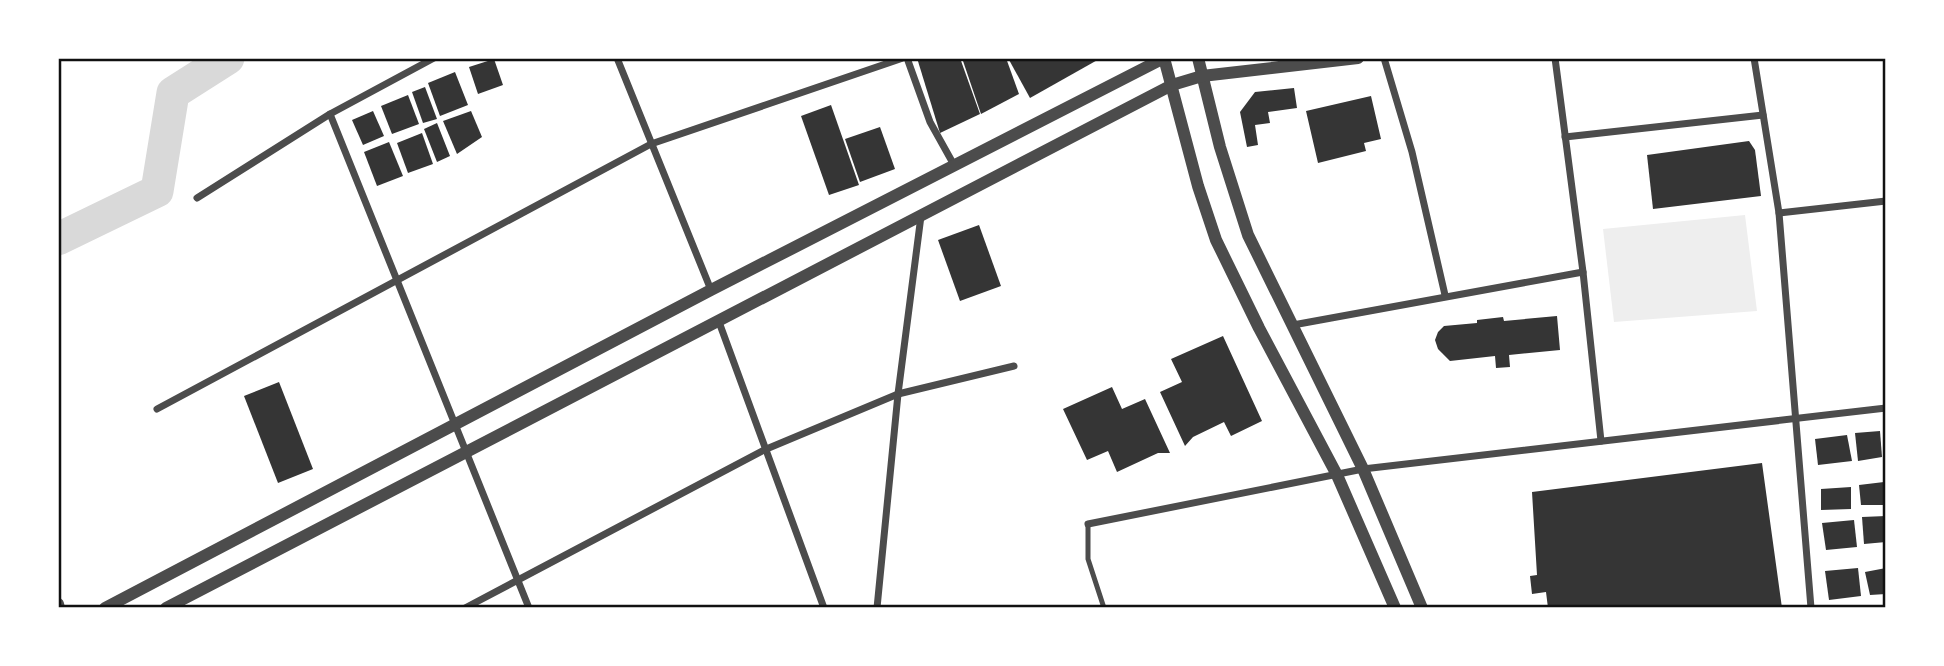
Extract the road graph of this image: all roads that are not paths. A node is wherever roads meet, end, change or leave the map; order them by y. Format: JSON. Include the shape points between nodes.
{"nodes":[{"id":1,"x":434,"y":58,"type":"edge"},
{"id":2,"x":617,"y":58,"type":"edge"},
{"id":3,"x":905,"y":58,"type":"edge"},
{"id":4,"x":1164,"y":58,"type":"edge"},
{"id":5,"x":1198,"y":58,"type":"edge"},
{"id":6,"x":1358,"y":58,"type":"edge"},
{"id":7,"x":1384,"y":58,"type":"edge"},
{"id":8,"x":1555,"y":58,"type":"edge"},
{"id":9,"x":1754,"y":58,"type":"edge"},
{"id":10,"x":1202,"y":76,"type":"junction"},
{"id":11,"x":1171,"y":85,"type":"junction"},
{"id":12,"x":330,"y":114,"type":"junction"},
{"id":13,"x":1763,"y":115,"type":"junction"},
{"id":14,"x":1565,"y":137,"type":"junction"},
{"id":15,"x":651,"y":144,"type":"junction"},
{"id":16,"x":954,"y":165,"type":"junction"},
{"id":17,"x":197,"y":198,"type":"dead end"},
{"id":18,"x":1886,"y":201,"type":"edge"},
{"id":19,"x":1779,"y":213,"type":"junction"},
{"id":20,"x":921,"y":215,"type":"junction"},
{"id":21,"x":1583,"y":272,"type":"junction"},
{"id":22,"x":398,"y":282,"type":"junction"},
{"id":23,"x":711,"y":290,"type":"junction"},
{"id":24,"x":1445,"y":295,"type":"junction"},
{"id":25,"x":719,"y":322,"type":"junction"},
{"id":26,"x":1293,"y":325,"type":"junction"},
{"id":27,"x":1014,"y":366,"type":"dead end"},
{"id":28,"x":898,"y":394,"type":"junction"},
{"id":29,"x":1886,"y":408,"type":"edge"},
{"id":30,"x":157,"y":410,"type":"dead end"},
{"id":31,"x":1796,"y":418,"type":"junction"},
{"id":32,"x":455,"y":424,"type":"junction"},
{"id":33,"x":1601,"y":441,"type":"junction"},
{"id":34,"x":466,"y":450,"type":"junction"},
{"id":35,"x":764,"y":450,"type":"junction"},
{"id":36,"x":1363,"y":469,"type":"junction"},
{"id":37,"x":1337,"y":475,"type":"junction"},
{"id":38,"x":1088,"y":524,"type":"joint"},
{"id":39,"x":517,"y":580,"type":"junction"},
{"id":40,"x":105,"y":608,"type":"edge"},
{"id":41,"x":166,"y":608,"type":"edge"},
{"id":42,"x":465,"y":608,"type":"edge"},
{"id":43,"x":529,"y":608,"type":"edge"},
{"id":44,"x":824,"y":608,"type":"edge"},
{"id":45,"x":877,"y":608,"type":"edge"},
{"id":46,"x":1104,"y":608,"type":"edge"},
{"id":47,"x":1395,"y":608,"type":"edge"},
{"id":48,"x":1422,"y":608,"type":"edge"},
{"id":49,"x":1811,"y":608,"type":"edge"}],
"edges":[{"from":1,"to":12,"type":"street"},
{"from":2,"to":15,"type":"street"},
{"from":3,"to":15,"type":"street"},
{"from":3,"to":16,"type":"street","via":[[930,122]]},
{"from":4,"to":11,"type":"street"},
{"from":4,"to":16,"type":"street"},
{"from":5,"to":10,"type":"street"},
{"from":6,"to":10,"type":"street"},
{"from":7,"to":24,"type":"street","via":[[1412,152]]},
{"from":8,"to":14,"type":"street"},
{"from":9,"to":13,"type":"street"},
{"from":10,"to":11,"type":"street"},
{"from":10,"to":26,"type":"street","via":[[1248,235]]},
{"from":11,"to":20,"type":"street"},
{"from":11,"to":37,"type":"street","via":[[1216,240]]},
{"from":12,"to":17,"type":"street"},
{"from":12,"to":22,"type":"street"},
{"from":13,"to":14,"type":"street"},
{"from":13,"to":19,"type":"street"},
{"from":14,"to":21,"type":"street"},
{"from":15,"to":22,"type":"street"},
{"from":15,"to":23,"type":"street"},
{"from":16,"to":23,"type":"street"},
{"from":18,"to":19,"type":"street"},
{"from":19,"to":31,"type":"street"},
{"from":20,"to":25,"type":"street"},
{"from":20,"to":28,"type":"street"},
{"from":21,"to":24,"type":"street"},
{"from":21,"to":33,"type":"street"},
{"from":22,"to":30,"type":"street"},
{"from":22,"to":32,"type":"street"},
{"from":23,"to":32,"type":"street"},
{"from":24,"to":26,"type":"street"},
{"from":25,"to":34,"type":"street"},
{"from":25,"to":35,"type":"street"},
{"from":26,"to":36,"type":"street"},
{"from":27,"to":28,"type":"street"},
{"from":28,"to":35,"type":"street"},
{"from":28,"to":45,"type":"street"},
{"from":29,"to":31,"type":"street"},
{"from":31,"to":33,"type":"street"},
{"from":31,"to":49,"type":"street"},
{"from":32,"to":34,"type":"street"},
{"from":32,"to":40,"type":"street"},
{"from":33,"to":36,"type":"street"},
{"from":34,"to":39,"type":"street"},
{"from":34,"to":41,"type":"street"},
{"from":35,"to":39,"type":"street"},
{"from":35,"to":44,"type":"street"},
{"from":36,"to":37,"type":"street"},
{"from":36,"to":48,"type":"street"},
{"from":37,"to":38,"type":"street"},
{"from":37,"to":47,"type":"street"},
{"from":38,"to":46,"type":"lane","via":[[1088,559]]},
{"from":39,"to":42,"type":"street"},
{"from":39,"to":43,"type":"street"}]}
